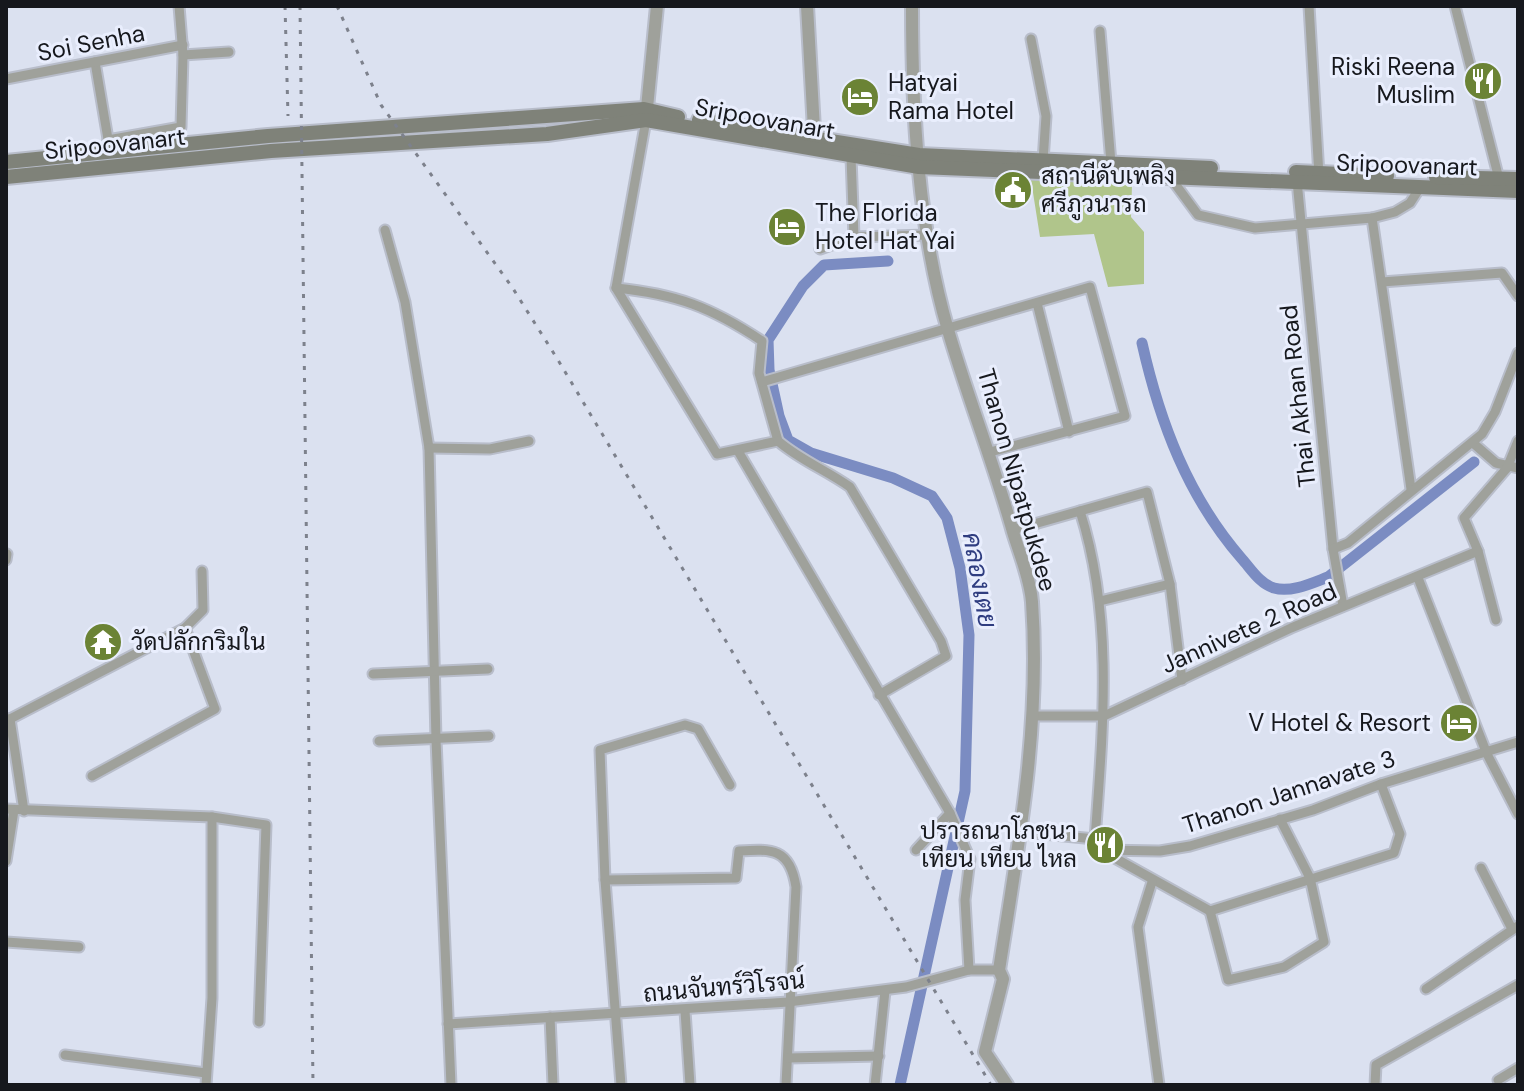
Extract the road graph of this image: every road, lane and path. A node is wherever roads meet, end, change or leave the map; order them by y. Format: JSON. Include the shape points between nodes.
{"nodes":[{"id":1,"x":179,"y":6,"type":"edge"},
{"id":2,"x":657,"y":6,"type":"edge"},
{"id":3,"x":807,"y":6,"type":"edge"},
{"id":4,"x":912,"y":6,"type":"edge"},
{"id":5,"x":1309,"y":6,"type":"edge"},
{"id":6,"x":1455,"y":6,"type":"edge"},
{"id":7,"x":1100,"y":31,"type":"dead end"},
{"id":8,"x":1031,"y":39,"type":"dead end"},
{"id":9,"x":183,"y":50,"type":"junction"},
{"id":10,"x":229,"y":52,"type":"dead end"},
{"id":11,"x":95,"y":62,"type":"junction"},
{"id":12,"x":6,"y":79,"type":"edge"},
{"id":13,"x":645,"y":114,"type":"junction"},
{"id":14,"x":815,"y":145,"type":"junction"},
{"id":15,"x":109,"y":146,"type":"junction"},
{"id":16,"x":851,"y":157,"type":"junction"},
{"id":17,"x":919,"y":161,"type":"junction"},
{"id":18,"x":1043,"y":161,"type":"junction"},
{"id":19,"x":6,"y":162,"type":"edge"},
{"id":20,"x":1111,"y":163,"type":"junction"},
{"id":21,"x":1170,"y":176,"type":"junction"},
{"id":22,"x":6,"y":177,"type":"edge"},
{"id":23,"x":1319,"y":178,"type":"junction"},
{"id":24,"x":1518,"y":179,"type":"edge"},
{"id":25,"x":1297,"y":181,"type":"junction"},
{"id":26,"x":1500,"y":185,"type":"junction"},
{"id":27,"x":1421,"y":186,"type":"junction"},
{"id":28,"x":1518,"y":191,"type":"edge"},
{"id":29,"x":1372,"y":218,"type":"junction"},
{"id":30,"x":1301,"y":224,"type":"junction"},
{"id":31,"x":385,"y":230,"type":"dead end"},
{"id":32,"x":929,"y":235,"type":"junction"},
{"id":33,"x":854,"y":237,"type":"junction"},
{"id":34,"x":820,"y":249,"type":"dead end"},
{"id":35,"x":1382,"y":282,"type":"junction"},
{"id":36,"x":616,"y":288,"type":"junction"},
{"id":37,"x":1518,"y":296,"type":"edge"},
{"id":38,"x":1037,"y":303,"type":"junction"},
{"id":39,"x":948,"y":330,"type":"junction"},
{"id":40,"x":1518,"y":353,"type":"edge"},
{"id":41,"x":762,"y":382,"type":"junction"},
{"id":42,"x":1069,"y":432,"type":"junction"},
{"id":43,"x":529,"y":441,"type":"dead end"},
{"id":44,"x":778,"y":441,"type":"junction"},
{"id":45,"x":1518,"y":441,"type":"edge"},
{"id":46,"x":1476,"y":446,"type":"junction"},
{"id":47,"x":429,"y":448,"type":"junction"},
{"id":48,"x":738,"y":451,"type":"junction"},
{"id":49,"x":990,"y":452,"type":"junction"},
{"id":50,"x":1513,"y":468,"type":"edge"},
{"id":51,"x":1411,"y":489,"type":"junction"},
{"id":52,"x":1080,"y":511,"type":"junction"},
{"id":53,"x":1013,"y":530,"type":"junction"},
{"id":54,"x":1478,"y":551,"type":"junction"},
{"id":55,"x":1334,"y":553,"type":"junction"},
{"id":56,"x":7,"y":554,"type":"edge"},
{"id":57,"x":6,"y":560,"type":"edge"},
{"id":58,"x":202,"y":571,"type":"dead end"},
{"id":59,"x":1418,"y":578,"type":"junction"},
{"id":60,"x":1170,"y":584,"type":"junction"},
{"id":61,"x":1100,"y":601,"type":"junction"},
{"id":62,"x":1343,"y":606,"type":"junction"},
{"id":63,"x":1496,"y":620,"type":"dead end"},
{"id":64,"x":185,"y":628,"type":"junction"},
{"id":65,"x":488,"y":669,"type":"dead end"},
{"id":66,"x":434,"y":670,"type":"junction"},
{"id":67,"x":373,"y":674,"type":"dead end"},
{"id":68,"x":1182,"y":680,"type":"junction"},
{"id":69,"x":879,"y":695,"type":"junction"},
{"id":70,"x":1032,"y":716,"type":"junction"},
{"id":71,"x":1104,"y":716,"type":"junction"},
{"id":72,"x":8,"y":719,"type":"edge"},
{"id":73,"x":489,"y":736,"type":"dead end"},
{"id":74,"x":436,"y":740,"type":"junction"},
{"id":75,"x":379,"y":741,"type":"dead end"},
{"id":76,"x":1518,"y":742,"type":"edge"},
{"id":77,"x":1487,"y":754,"type":"junction"},
{"id":78,"x":92,"y":776,"type":"dead end"},
{"id":79,"x":1381,"y":784,"type":"junction"},
{"id":80,"x":730,"y":785,"type":"dead end"},
{"id":81,"x":15,"y":810,"type":"edge"},
{"id":82,"x":950,"y":813,"type":"junction"},
{"id":83,"x":1518,"y":814,"type":"edge"},
{"id":84,"x":212,"y":817,"type":"junction"},
{"id":85,"x":1280,"y":819,"type":"junction"},
{"id":86,"x":1023,"y":832,"type":"junction"},
{"id":87,"x":1095,"y":839,"type":"junction"},
{"id":88,"x":916,"y":850,"type":"dead end"},
{"id":89,"x":1101,"y":850,"type":"junction"},
{"id":90,"x":6,"y":861,"type":"edge"},
{"id":91,"x":1481,"y":868,"type":"dead end"},
{"id":92,"x":1310,"y":878,"type":"junction"},
{"id":93,"x":605,"y":880,"type":"junction"},
{"id":94,"x":1152,"y":882,"type":"junction"},
{"id":95,"x":1210,"y":911,"type":"junction"},
{"id":96,"x":1515,"y":928,"type":"edge"},
{"id":97,"x":6,"y":942,"type":"edge"},
{"id":98,"x":79,"y":947,"type":"dead end"},
{"id":99,"x":969,"y":970,"type":"junction"},
{"id":100,"x":999,"y":970,"type":"junction"},
{"id":101,"x":1518,"y":985,"type":"edge"},
{"id":102,"x":1426,"y":989,"type":"dead end"},
{"id":103,"x":885,"y":991,"type":"junction"},
{"id":104,"x":788,"y":1002,"type":"junction"},
{"id":105,"x":685,"y":1011,"type":"junction"},
{"id":106,"x":615,"y":1016,"type":"junction"},
{"id":107,"x":550,"y":1017,"type":"junction"},
{"id":108,"x":259,"y":1022,"type":"dead end"},
{"id":109,"x":448,"y":1024,"type":"junction"},
{"id":110,"x":65,"y":1055,"type":"dead end"},
{"id":111,"x":879,"y":1056,"type":"junction"},
{"id":112,"x":788,"y":1058,"type":"junction"},
{"id":113,"x":1518,"y":1068,"type":"edge"},
{"id":114,"x":206,"y":1073,"type":"junction"},
{"id":115,"x":1498,"y":1080,"type":"dead end"},
{"id":116,"x":206,"y":1085,"type":"edge"},
{"id":117,"x":451,"y":1085,"type":"edge"},
{"id":118,"x":553,"y":1085,"type":"edge"},
{"id":119,"x":621,"y":1085,"type":"edge"},
{"id":120,"x":690,"y":1085,"type":"edge"},
{"id":121,"x":786,"y":1085,"type":"edge"},
{"id":122,"x":875,"y":1085,"type":"edge"},
{"id":123,"x":1007,"y":1085,"type":"edge"},
{"id":124,"x":1159,"y":1085,"type":"edge"},
{"id":125,"x":1375,"y":1085,"type":"edge"}],
"edges":[{"from":1,"to":9,"type":"street"},
{"from":2,"to":13,"type":"street"},
{"from":3,"to":14,"type":"street"},
{"from":4,"to":17,"type":"street","name":"Thanon Nipatpukdee"},
{"from":5,"to":23,"type":"street"},
{"from":6,"to":26,"type":"street"},
{"from":7,"to":20,"type":"street"},
{"from":8,"to":18,"type":"street","via":[[1046,116]]},
{"from":9,"to":10,"type":"street","name":"Soi Senha"},
{"from":9,"to":11,"type":"street","name":"Soi Senha"},
{"from":9,"to":15,"type":"street","via":[[181,127]]},
{"from":11,"to":12,"type":"street","name":"Soi Senha"},
{"from":11,"to":15,"type":"street"},
{"from":13,"to":14,"type":"main road","name":"Sripoovanart"},
{"from":13,"to":15,"type":"main road","name":"Sripoovanart"},
{"from":13,"to":22,"type":"main road","name":"Sripoovanart","via":[[547,134],[271,151]]},
{"from":13,"to":36,"type":"street"},
{"from":14,"to":16,"type":"main road","name":"Sripoovanart"},
{"from":14,"to":17,"type":"main road","name":"Sripoovanart"},
{"from":15,"to":19,"type":"main road","name":"Sripoovanart"},
{"from":16,"to":17,"type":"main road","name":"Sripoovanart"},
{"from":16,"to":33,"type":"street"},
{"from":17,"to":18,"type":"main road","name":"Sripoovanart"},
{"from":17,"to":21,"type":"main road","name":"Sripoovanart"},
{"from":17,"to":32,"type":"street","name":"Thanon Nipatpukdee"},
{"from":18,"to":20,"type":"main road","name":"Sripoovanart"},
{"from":20,"to":23,"type":"main road","name":"Sripoovanart"},
{"from":21,"to":25,"type":"main road","name":"Sripoovanart"},
{"from":21,"to":30,"type":"street","via":[[1198,215],[1255,228]]},
{"from":23,"to":25,"type":"main road","name":"Sripoovanart"},
{"from":23,"to":26,"type":"main road","name":"Sripoovanart"},
{"from":23,"to":27,"type":"main road","name":"Sripoovanart"},
{"from":24,"to":26,"type":"main road","name":"Sripoovanart"},
{"from":25,"to":30,"type":"street","name":"Thai Akhan Road"},
{"from":26,"to":27,"type":"main road","name":"Sripoovanart"},
{"from":26,"to":28,"type":"main road","name":"Sripoovanart"},
{"from":27,"to":29,"type":"street","via":[[1410,203]]},
{"from":29,"to":30,"type":"street"},
{"from":29,"to":35,"type":"street"},
{"from":30,"to":55,"type":"street","name":"Thai Akhan Road"},
{"from":31,"to":47,"type":"street","via":[[405,302]]},
{"from":32,"to":33,"type":"street"},
{"from":32,"to":39,"type":"street","name":"Thanon Nipatpukdee"},
{"from":33,"to":34,"type":"street"},
{"from":35,"to":37,"type":"street","via":[[1502,273]]},
{"from":35,"to":51,"type":"street"},
{"from":36,"to":41,"type":"street","via":[[664,292],[709,309],[750,333],[762,341]]},
{"from":36,"to":48,"type":"street","via":[[717,454]]},
{"from":38,"to":39,"type":"street"},
{"from":38,"to":42,"type":"street"},
{"from":38,"to":42,"type":"street","via":[[1090,287],[1125,416]]},
{"from":39,"to":41,"type":"street"},
{"from":39,"to":49,"type":"street","name":"Thanon Nipatpukdee"},
{"from":40,"to":46,"type":"street"},
{"from":41,"to":44,"type":"street"},
{"from":42,"to":49,"type":"street"},
{"from":43,"to":47,"type":"street","via":[[490,449]]},
{"from":44,"to":48,"type":"street"},
{"from":44,"to":69,"type":"street","via":[[850,487],[941,641],[946,656]]},
{"from":45,"to":50,"type":"street"},
{"from":46,"to":50,"type":"street","via":[[1496,463]]},
{"from":46,"to":51,"type":"street"},
{"from":47,"to":66,"type":"street"},
{"from":48,"to":69,"type":"street"},
{"from":49,"to":53,"type":"street","name":"Thanon Nipatpukdee"},
{"from":50,"to":54,"type":"street","via":[[1464,518]]},
{"from":51,"to":55,"type":"street"},
{"from":52,"to":53,"type":"street"},
{"from":52,"to":60,"type":"street","via":[[1147,492]]},
{"from":52,"to":61,"type":"street"},
{"from":53,"to":70,"type":"street","name":"Thanon Nipatpukdee","via":[[1032,601]]},
{"from":54,"to":59,"type":"street","name":"Jannivete 2 Road"},
{"from":54,"to":63,"type":"street"},
{"from":55,"to":62,"type":"street","name":"Thai Akhan Road"},
{"from":56,"to":57,"type":"street"},
{"from":58,"to":64,"type":"street","via":[[203,610]]},
{"from":59,"to":62,"type":"street","name":"Jannivete 2 Road"},
{"from":59,"to":77,"type":"street"},
{"from":60,"to":61,"type":"street"},
{"from":60,"to":68,"type":"street"},
{"from":61,"to":71,"type":"street"},
{"from":62,"to":68,"type":"street","name":"Jannivete 2 Road"},
{"from":64,"to":72,"type":"street"},
{"from":64,"to":78,"type":"street","via":[[215,709]]},
{"from":65,"to":66,"type":"street"},
{"from":66,"to":67,"type":"street"},
{"from":66,"to":74,"type":"street"},
{"from":68,"to":71,"type":"street","name":"Jannivete 2 Road"},
{"from":69,"to":82,"type":"street"},
{"from":70,"to":71,"type":"street","name":"Jannivete 2 Road"},
{"from":70,"to":86,"type":"street","name":"Thanon Nipatpukdee"},
{"from":71,"to":87,"type":"street"},
{"from":72,"to":81,"type":"street"},
{"from":73,"to":74,"type":"street"},
{"from":74,"to":75,"type":"street"},
{"from":74,"to":109,"type":"street"},
{"from":76,"to":77,"type":"street","name":"Thanon Jannavate 3"},
{"from":77,"to":79,"type":"street","name":"Thanon Jannavate 3","via":[[1467,755]]},
{"from":77,"to":83,"type":"street"},
{"from":79,"to":85,"type":"street","name":"Thanon Jannavate 3"},
{"from":79,"to":92,"type":"street","via":[[1400,834],[1394,853]]},
{"from":80,"to":93,"type":"street","via":[[698,729],[685,725],[600,750]]},
{"from":81,"to":84,"type":"street"},
{"from":81,"to":90,"type":"street"},
{"from":82,"to":88,"type":"street"},
{"from":82,"to":99,"type":"street","via":[[970,859],[965,900]]},
{"from":84,"to":108,"type":"street","via":[[254,821],[268,829],[261,878]]},
{"from":84,"to":114,"type":"street","via":[[212,998]]},
{"from":85,"to":89,"type":"street","name":"Thanon Jannavate 3","via":[[1190,846]]},
{"from":85,"to":92,"type":"street"},
{"from":86,"to":87,"type":"street"},
{"from":86,"to":100,"type":"street","name":"Thanon Nipatpukdee"},
{"from":87,"to":89,"type":"street"},
{"from":89,"to":94,"type":"street"},
{"from":91,"to":96,"type":"street"},
{"from":92,"to":95,"type":"street"},
{"from":92,"to":95,"type":"street","via":[[1324,942],[1284,967],[1228,980]]},
{"from":93,"to":104,"type":"street","via":[[736,878],[739,851],[770,849],[784,857],[796,887]]},
{"from":93,"to":106,"type":"street"},
{"from":94,"to":95,"type":"street"},
{"from":94,"to":124,"type":"street","via":[[1138,927]]},
{"from":96,"to":102,"type":"street"},
{"from":97,"to":98,"type":"street"},
{"from":99,"to":100,"type":"street","name":"ถนนจันทร์วิโรจน์"},
{"from":99,"to":103,"type":"street","name":"ถนนจันทร์วิโรจน์","via":[[938,982]]},
{"from":100,"to":123,"type":"street","name":"Thanon Nipatpukdee","via":[[1003,979],[985,1052]]},
{"from":101,"to":125,"type":"street","via":[[1376,1065]]},
{"from":103,"to":104,"type":"street","name":"ถนนจันทร์วิโรจน์"},
{"from":103,"to":111,"type":"street"},
{"from":104,"to":105,"type":"street","name":"ถนนจันทร์วิโรจน์"},
{"from":104,"to":112,"type":"street"},
{"from":105,"to":106,"type":"street","name":"ถนนจันทร์วิโรจน์"},
{"from":105,"to":120,"type":"street"},
{"from":106,"to":107,"type":"street","name":"ถนนจันทร์วิโรจน์"},
{"from":106,"to":119,"type":"street"},
{"from":107,"to":109,"type":"street","name":"ถนนจันทร์วิโรจน์"},
{"from":107,"to":118,"type":"street"},
{"from":109,"to":117,"type":"street"},
{"from":110,"to":114,"type":"street"},
{"from":111,"to":112,"type":"street"},
{"from":111,"to":122,"type":"street"},
{"from":112,"to":121,"type":"street"},
{"from":113,"to":115,"type":"street"},
{"from":114,"to":116,"type":"street"}]}
